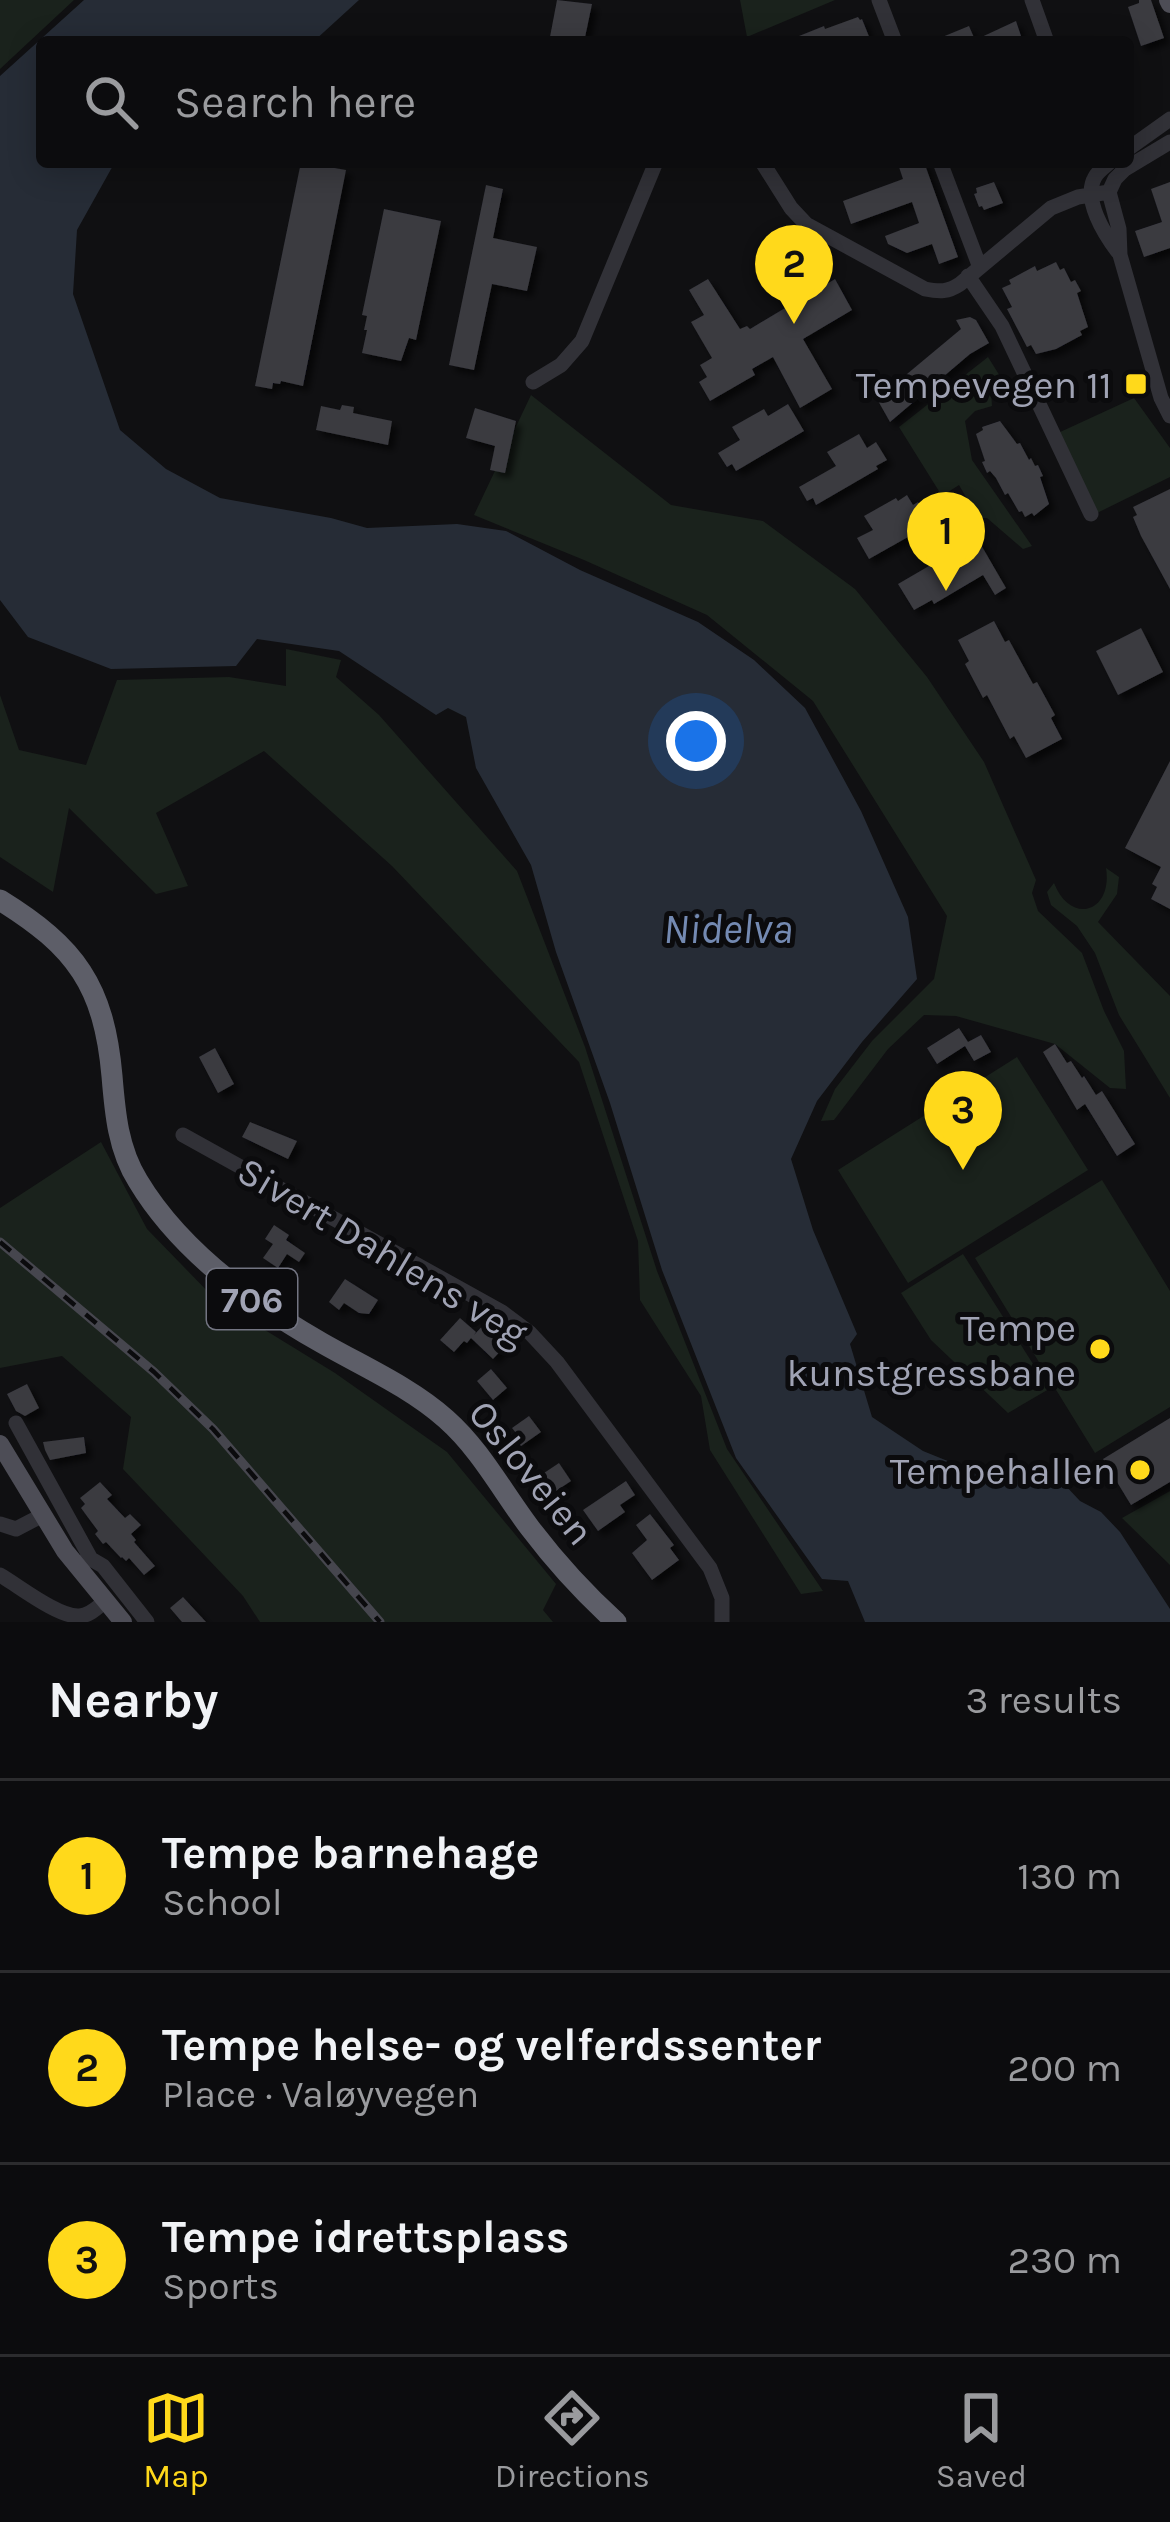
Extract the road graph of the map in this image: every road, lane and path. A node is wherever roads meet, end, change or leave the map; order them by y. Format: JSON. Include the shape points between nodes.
{"nodes":[{"id":1,"x":879,"y":0,"type":"edge"},
{"id":2,"x":1032,"y":0,"type":"edge"},
{"id":3,"x":893,"y":36,"type":"edge"},
{"id":4,"x":1045,"y":36,"type":"edge"},
{"id":5,"x":1170,"y":119,"type":"edge"},
{"id":6,"x":1170,"y":142,"type":"edge"},
{"id":7,"x":1170,"y":153,"type":"edge"},
{"id":8,"x":1135,"y":155,"type":"edge"},
{"id":9,"x":654,"y":168,"type":"edge"},
{"id":10,"x":766,"y":168,"type":"edge"},
{"id":11,"x":942,"y":168,"type":"edge"},
{"id":12,"x":1103,"y":176,"type":"edge"},
{"id":13,"x":974,"y":270,"type":"junction"},
{"id":14,"x":532,"y":382,"type":"dead end"},
{"id":15,"x":1170,"y":416,"type":"edge"},
{"id":16,"x":1091,"y":514,"type":"dead end"},
{"id":17,"x":0,"y":900,"type":"edge"},
{"id":18,"x":183,"y":1135,"type":"dead end"},
{"id":19,"x":16,"y":1423,"type":"dead end"},
{"id":20,"x":0,"y":1444,"type":"edge"},
{"id":21,"x":41,"y":1516,"type":"junction"},
{"id":22,"x":0,"y":1524,"type":"edge"},
{"id":23,"x":83,"y":1562,"type":"junction"},
{"id":24,"x":0,"y":1575,"type":"edge"},
{"id":25,"x":104,"y":1602,"type":"junction"},
{"id":26,"x":122,"y":1622,"type":"edge"},
{"id":27,"x":147,"y":1622,"type":"edge"},
{"id":28,"x":616,"y":1622,"type":"edge"},
{"id":29,"x":722,"y":1622,"type":"edge"}],
"edges":[{"from":1,"to":3,"type":"street"},
{"from":2,"to":4,"type":"street"},
{"from":5,"to":8,"type":"street"},
{"from":6,"to":8,"type":"street"},
{"from":7,"to":8,"type":"street"},
{"from":9,"to":14,"type":"street","via":[[582,341]]},
{"from":10,"to":13,"type":"street","via":[[806,224],[925,290],[951,290]]},
{"from":11,"to":13,"type":"street"},
{"from":12,"to":13,"type":"street"},
{"from":12,"to":15,"type":"street"},
{"from":13,"to":16,"type":"street"},
{"from":17,"to":28,"type":"highway","name":"Osloveien","number":"706","via":[[46,931],[93,991],[123,1150],[161,1214],[255,1301],[448,1420],[548,1551]]},
{"from":18,"to":29,"type":"street","name":"Sivert Dahlens veg","via":[[530,1333],[710,1568]]},
{"from":19,"to":23,"type":"street"},
{"from":20,"to":21,"type":"main road"},
{"from":21,"to":22,"type":"street","via":[[16,1529]]},
{"from":21,"to":23,"type":"main road"},
{"from":23,"to":25,"type":"main road"},
{"from":23,"to":27,"type":"street","via":[[103,1566]]},
{"from":24,"to":25,"type":"street","via":[[71,1615]]},
{"from":25,"to":26,"type":"main road"}]}
